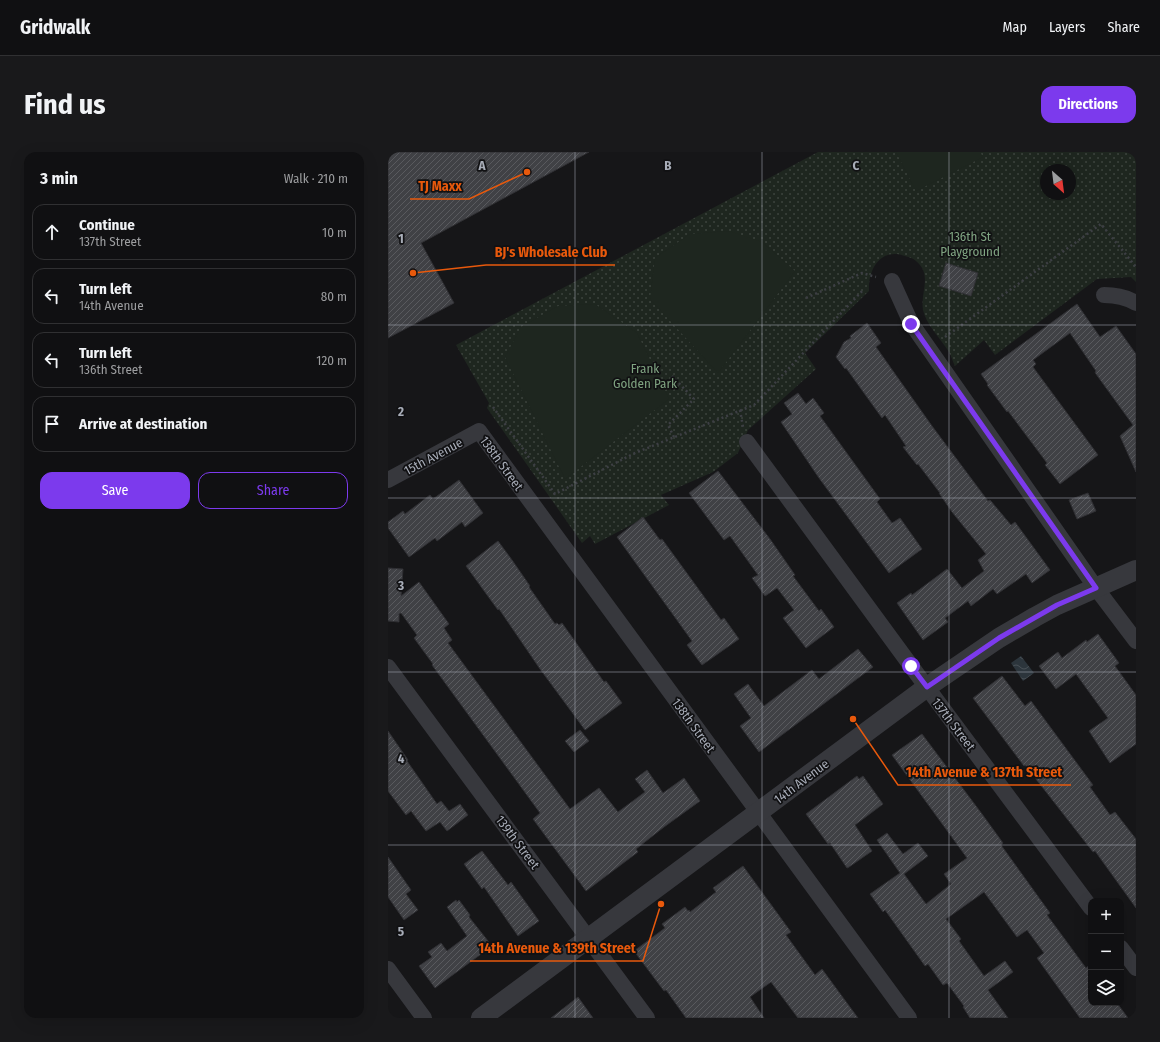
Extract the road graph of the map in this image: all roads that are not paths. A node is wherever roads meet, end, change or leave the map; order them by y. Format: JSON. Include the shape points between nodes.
{"nodes":[{"id":1,"x":892,"y":281,"type":"dead end"},
{"id":2,"x":1104,"y":295,"type":"dead end"},
{"id":3,"x":1136,"y":303,"type":"edge"},
{"id":4,"x":479,"y":431,"type":"joint"},
{"id":5,"x":747,"y":442,"type":"dead end"},
{"id":6,"x":388,"y":480,"type":"edge"},
{"id":7,"x":1136,"y":570,"type":"edge"},
{"id":8,"x":1096,"y":588,"type":"junction"},
{"id":9,"x":1136,"y":641,"type":"edge"},
{"id":10,"x":388,"y":667,"type":"edge"},
{"id":11,"x":927,"y":687,"type":"junction"},
{"id":12,"x":758,"y":813,"type":"junction"},
{"id":13,"x":1088,"y":904,"type":"edge"},
{"id":14,"x":589,"y":938,"type":"junction"},
{"id":15,"x":1124,"y":952,"type":"edge"},
{"id":16,"x":1136,"y":968,"type":"edge"},
{"id":17,"x":388,"y":969,"type":"edge"},
{"id":18,"x":424,"y":1018,"type":"edge"},
{"id":19,"x":481,"y":1018,"type":"edge"},
{"id":20,"x":647,"y":1018,"type":"edge"},
{"id":21,"x":909,"y":1018,"type":"edge"}],
"edges":[{"from":1,"to":8,"type":"street","via":[[911,324]]},
{"from":2,"to":3,"type":"street","via":[[1115,295]]},
{"from":4,"to":6,"type":"street","name":"15th Avenue"},
{"from":4,"to":12,"type":"street","name":"138th Street"},
{"from":5,"to":11,"type":"street","name":"137th Street"},
{"from":7,"to":8,"type":"street","name":"14th Avenue"},
{"from":8,"to":9,"type":"street"},
{"from":8,"to":11,"type":"street","name":"14th Avenue","via":[[1057,605],[999,638]]},
{"from":10,"to":14,"type":"street","name":"139th Street"},
{"from":11,"to":12,"type":"street","name":"14th Avenue"},
{"from":11,"to":13,"type":"street","name":"137th Street"},
{"from":12,"to":14,"type":"street","name":"14th Avenue"},
{"from":12,"to":21,"type":"street","name":"138th Street"},
{"from":14,"to":19,"type":"street","name":"14th Avenue"},
{"from":14,"to":20,"type":"street","name":"139th Street"},
{"from":15,"to":16,"type":"street"},
{"from":17,"to":18,"type":"street"}]}
